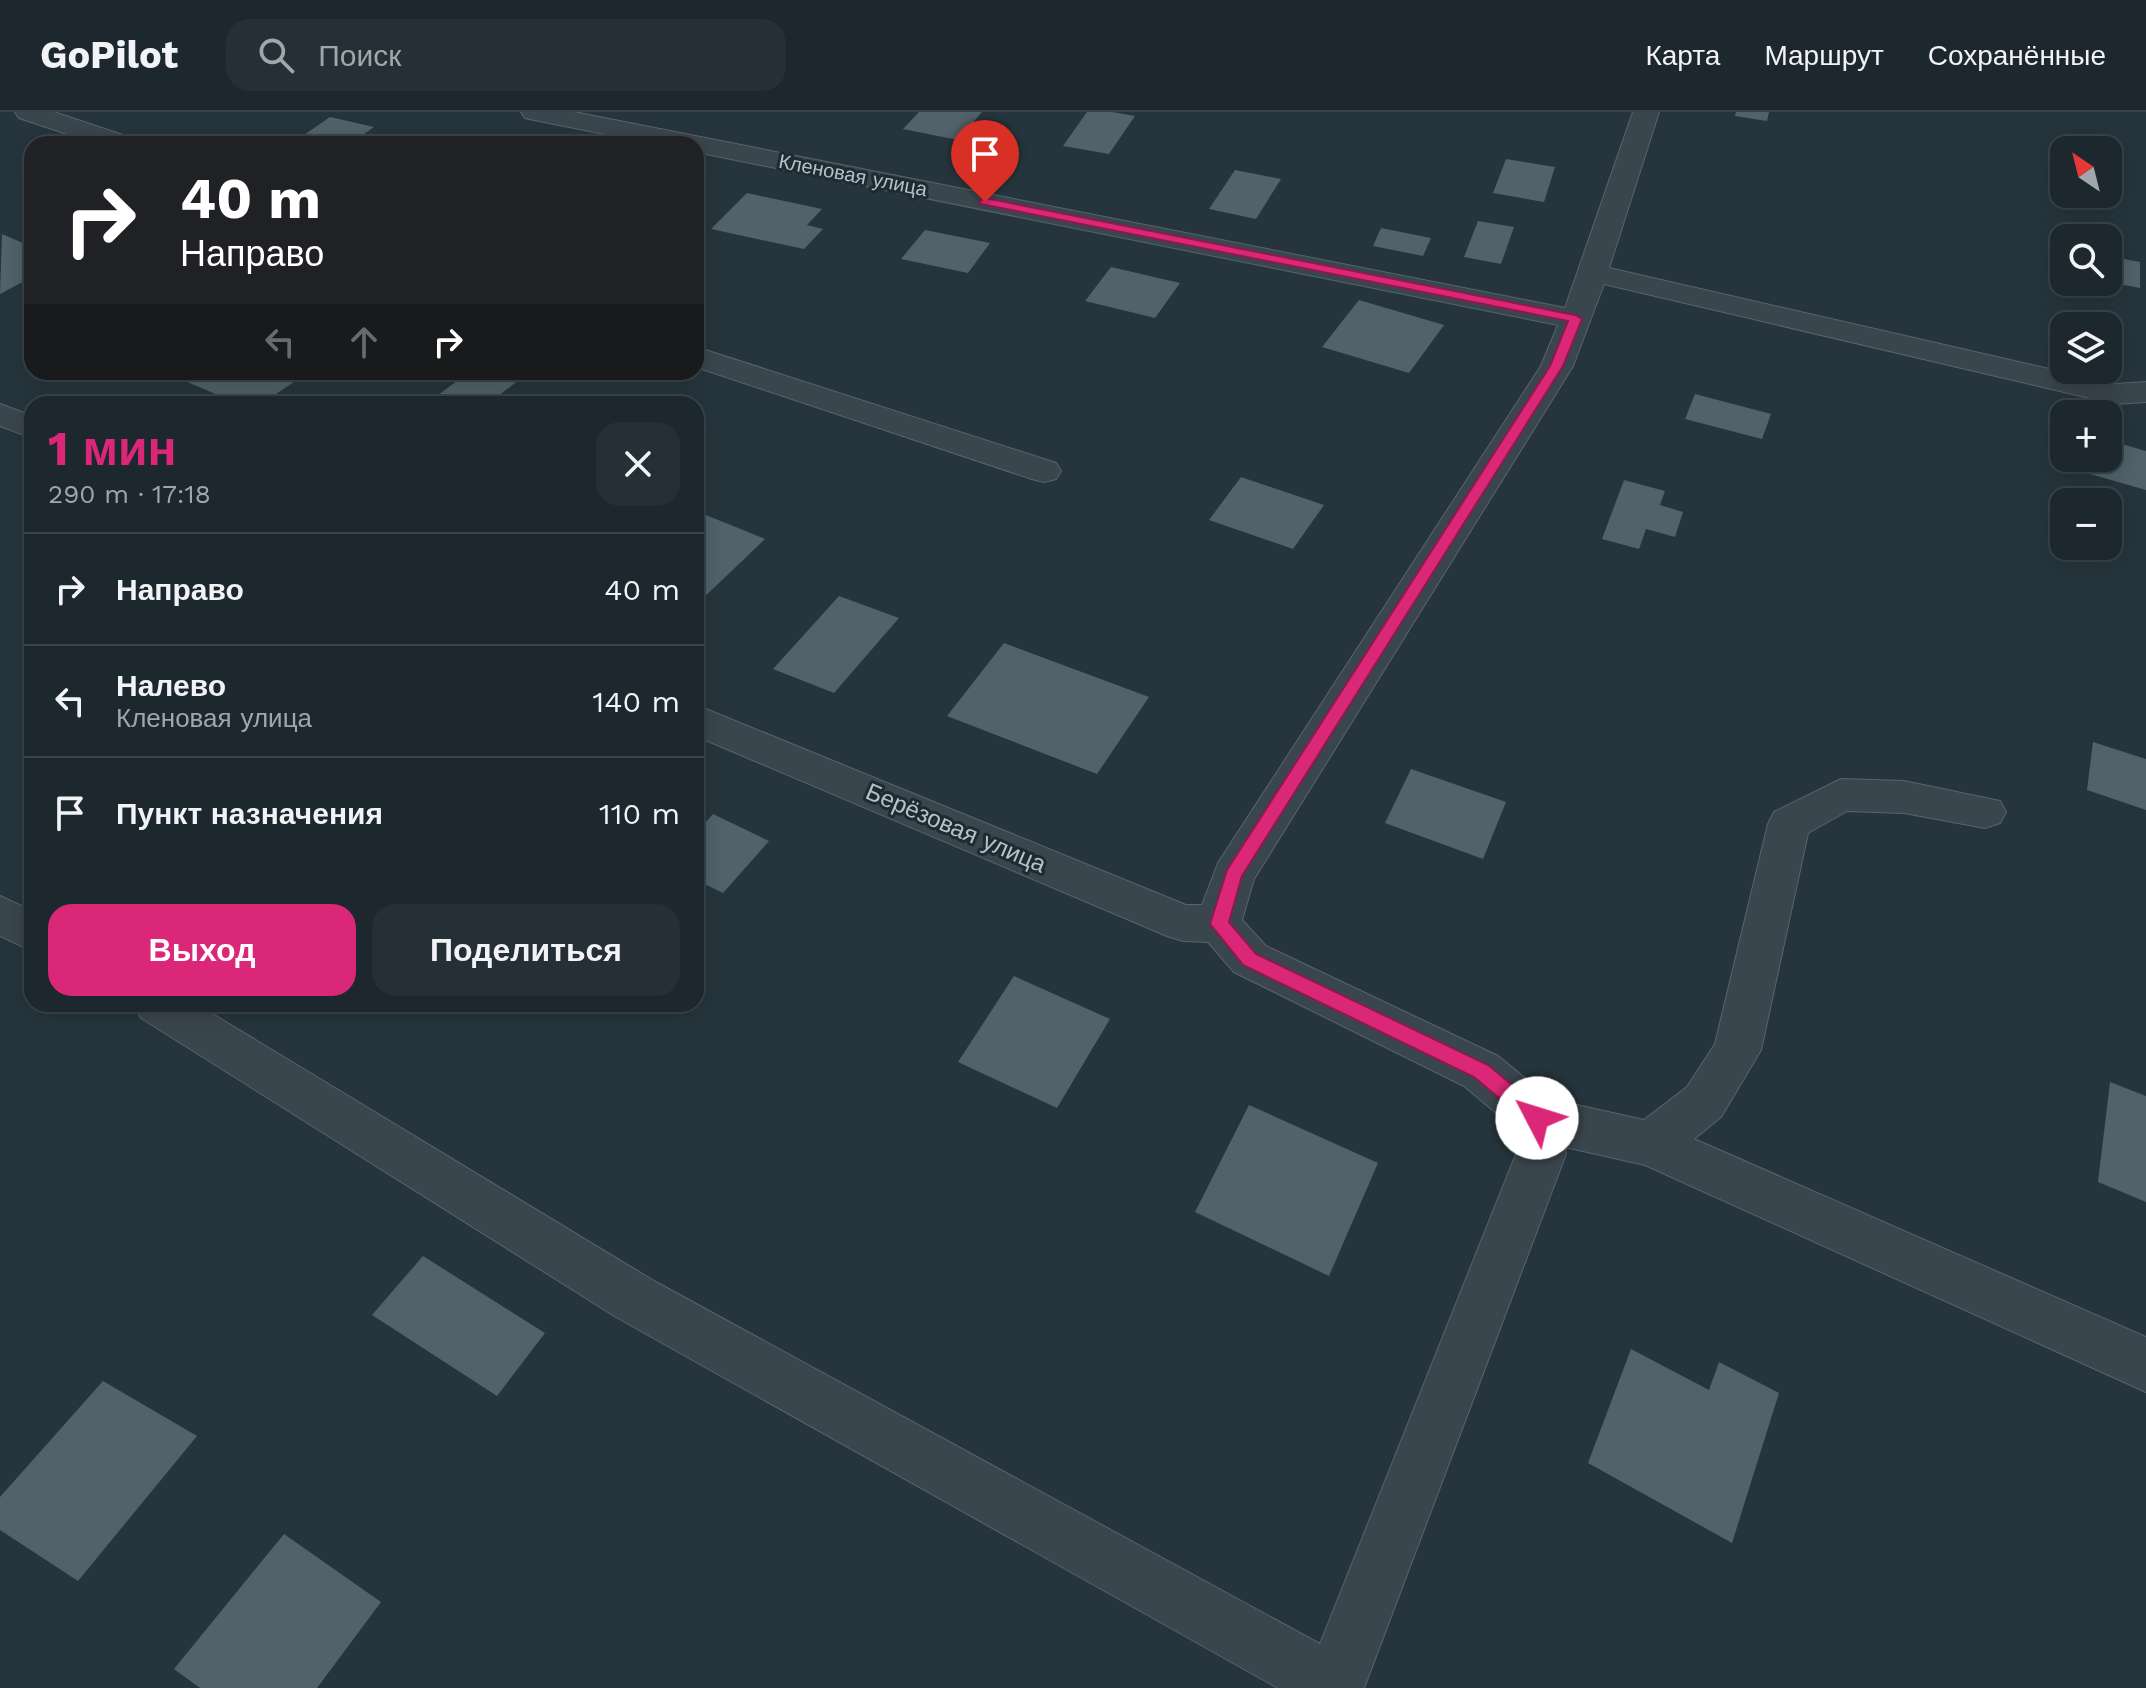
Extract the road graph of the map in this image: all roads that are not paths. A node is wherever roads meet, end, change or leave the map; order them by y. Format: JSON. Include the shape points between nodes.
{"nodes":[{"id":1,"x":28,"y":112,"type":"edge"},
{"id":2,"x":534,"y":112,"type":"edge"},
{"id":3,"x":1646,"y":112,"type":"edge"},
{"id":4,"x":99,"y":136,"type":"edge"},
{"id":5,"x":655,"y":136,"type":"edge"},
{"id":6,"x":704,"y":146,"type":"edge"},
{"id":7,"x":1593,"y":273,"type":"junction"},
{"id":8,"x":1575,"y":319,"type":"junction"},
{"id":9,"x":704,"y":360,"type":"edge"},
{"id":10,"x":2146,"y":392,"type":"edge"},
{"id":11,"x":0,"y":414,"type":"edge"},
{"id":12,"x":24,"y":424,"type":"edge"},
{"id":13,"x":1044,"y":471,"type":"dead end"},
{"id":14,"x":704,"y":723,"type":"edge"},
{"id":15,"x":1985,"y":812,"type":"dead end"},
{"id":16,"x":0,"y":914,"type":"edge"},
{"id":17,"x":1219,"y":924,"type":"junction"},
{"id":18,"x":24,"y":928,"type":"edge"},
{"id":19,"x":170,"y":1012,"type":"edge"},
{"id":20,"x":1537,"y":1118,"type":"junction"},
{"id":21,"x":1651,"y":1144,"type":"junction"},
{"id":22,"x":2146,"y":1365,"type":"edge"},
{"id":23,"x":1333,"y":1687,"type":"edge"}],
"edges":[{"from":1,"to":4,"type":"street"},
{"from":2,"to":5,"type":"street","name":"Кленовая улица"},
{"from":3,"to":7,"type":"street"},
{"from":6,"to":8,"type":"street","name":"Кленовая улица"},
{"from":7,"to":8,"type":"street"},
{"from":7,"to":10,"type":"street","via":[[2115,394]]},
{"from":8,"to":17,"type":"street","via":[[1557,366],[1233,875]]},
{"from":9,"to":13,"type":"street"},
{"from":11,"to":12,"type":"street"},
{"from":14,"to":17,"type":"street","name":"Берёзовая улица","via":[[1183,923]]},
{"from":15,"to":21,"type":"street","via":[[1904,797],[1841,795],[1789,824],[1737,1050],[1704,1102]]},
{"from":16,"to":18,"type":"street"},
{"from":17,"to":20,"type":"street","via":[[1250,959],[1481,1071]]},
{"from":19,"to":23,"type":"street","via":[[635,1299]]},
{"from":20,"to":21,"type":"street"},
{"from":20,"to":23,"type":"street","via":[[1541,1154]]},
{"from":21,"to":22,"type":"street"}]}
